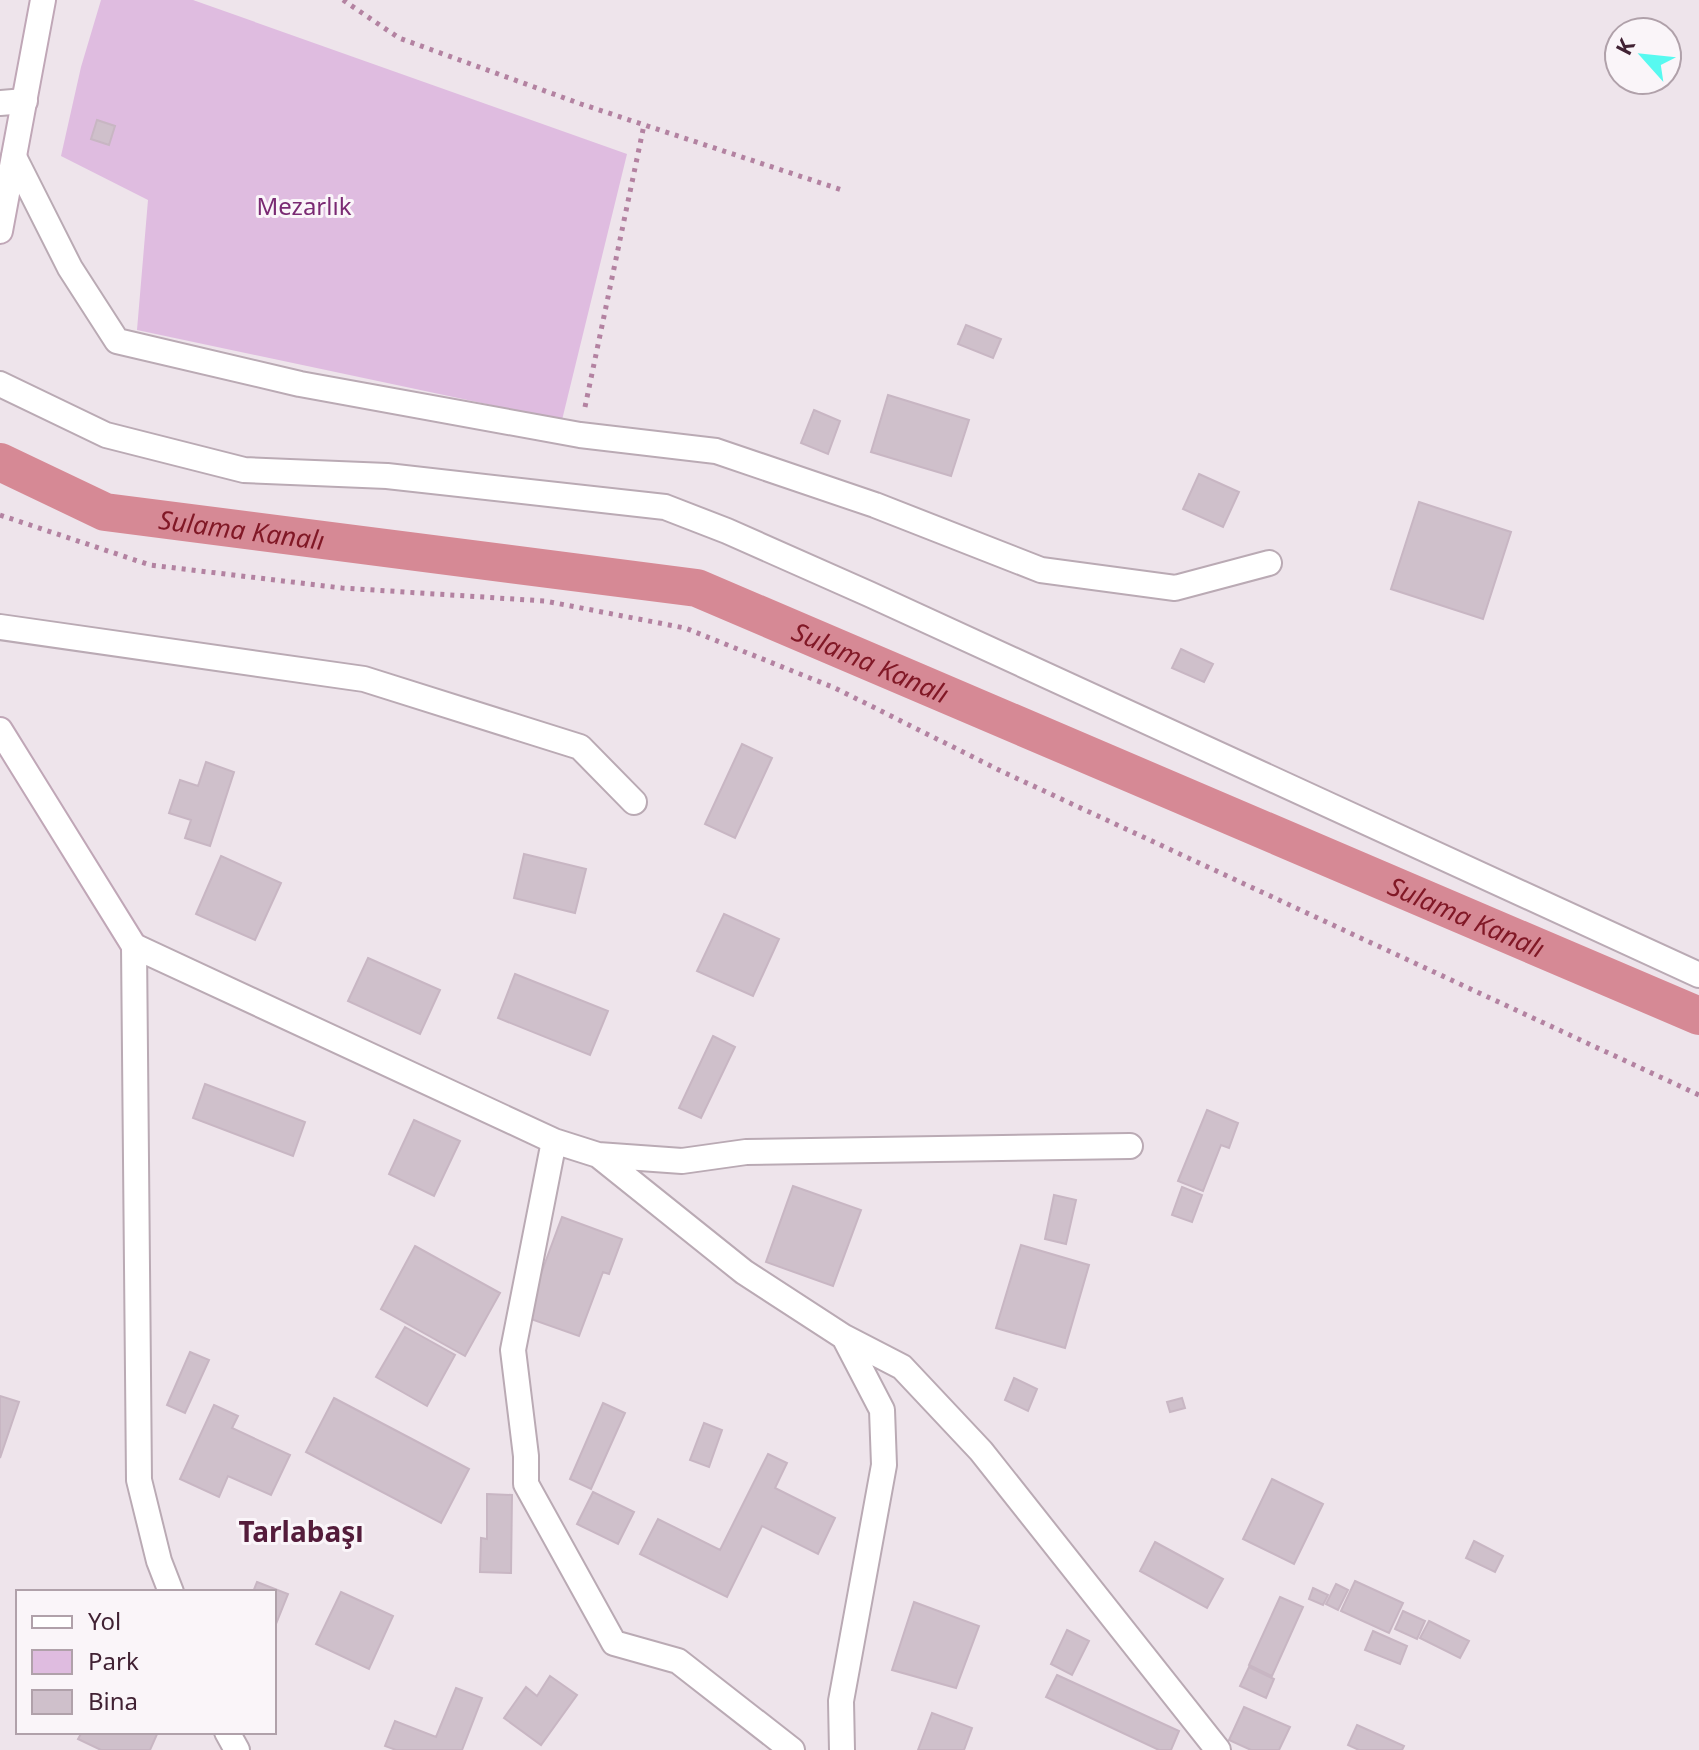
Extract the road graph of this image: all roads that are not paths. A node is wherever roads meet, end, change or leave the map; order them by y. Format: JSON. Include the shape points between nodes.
{"nodes":[{"id":1,"x":43,"y":0,"type":"edge"},
{"id":2,"x":25,"y":101,"type":"junction"},
{"id":3,"x":0,"y":103,"type":"edge"},
{"id":4,"x":14,"y":157,"type":"junction"},
{"id":5,"x":0,"y":231,"type":"edge"},
{"id":6,"x":0,"y":384,"type":"edge"},
{"id":7,"x":1269,"y":563,"type":"dead end"},
{"id":8,"x":0,"y":627,"type":"edge"},
{"id":9,"x":0,"y":730,"type":"edge"},
{"id":10,"x":634,"y":802,"type":"dead end"},
{"id":11,"x":134,"y":946,"type":"junction"},
{"id":12,"x":1699,"y":975,"type":"edge"},
{"id":13,"x":554,"y":1141,"type":"junction"},
{"id":14,"x":1130,"y":1146,"type":"dead end"},
{"id":15,"x":598,"y":1155,"type":"junction"},
{"id":16,"x":844,"y":1337,"type":"junction"},
{"id":17,"x":170,"y":1590,"type":"edge"},
{"id":18,"x":792,"y":1750,"type":"edge"},
{"id":19,"x":842,"y":1750,"type":"edge"},
{"id":20,"x":1218,"y":1750,"type":"edge"}],
"edges":[{"from":1,"to":2,"type":"street"},
{"from":2,"to":3,"type":"street"},
{"from":2,"to":4,"type":"street"},
{"from":4,"to":5,"type":"street"},
{"from":4,"to":7,"type":"street","via":[[70,268],[117,341],[300,384],[580,435],[716,451],[1041,570],[1175,588]]},
{"from":6,"to":12,"type":"street","via":[[106,435],[244,470],[387,476],[665,507],[869,594]]},
{"from":8,"to":10,"type":"street","via":[[364,679],[580,747]]},
{"from":9,"to":11,"type":"street"},
{"from":11,"to":13,"type":"street"},
{"from":11,"to":17,"type":"street","via":[[139,1480]]},
{"from":13,"to":15,"type":"street"},
{"from":13,"to":18,"type":"street","via":[[513,1350],[526,1484],[614,1643],[678,1661]]},
{"from":14,"to":15,"type":"street","via":[[746,1152],[682,1161]]},
{"from":15,"to":16,"type":"street","via":[[744,1272]]},
{"from":16,"to":19,"type":"street","via":[[882,1410],[884,1465],[841,1701]]},
{"from":16,"to":20,"type":"street","via":[[902,1367],[981,1451]]}]}
